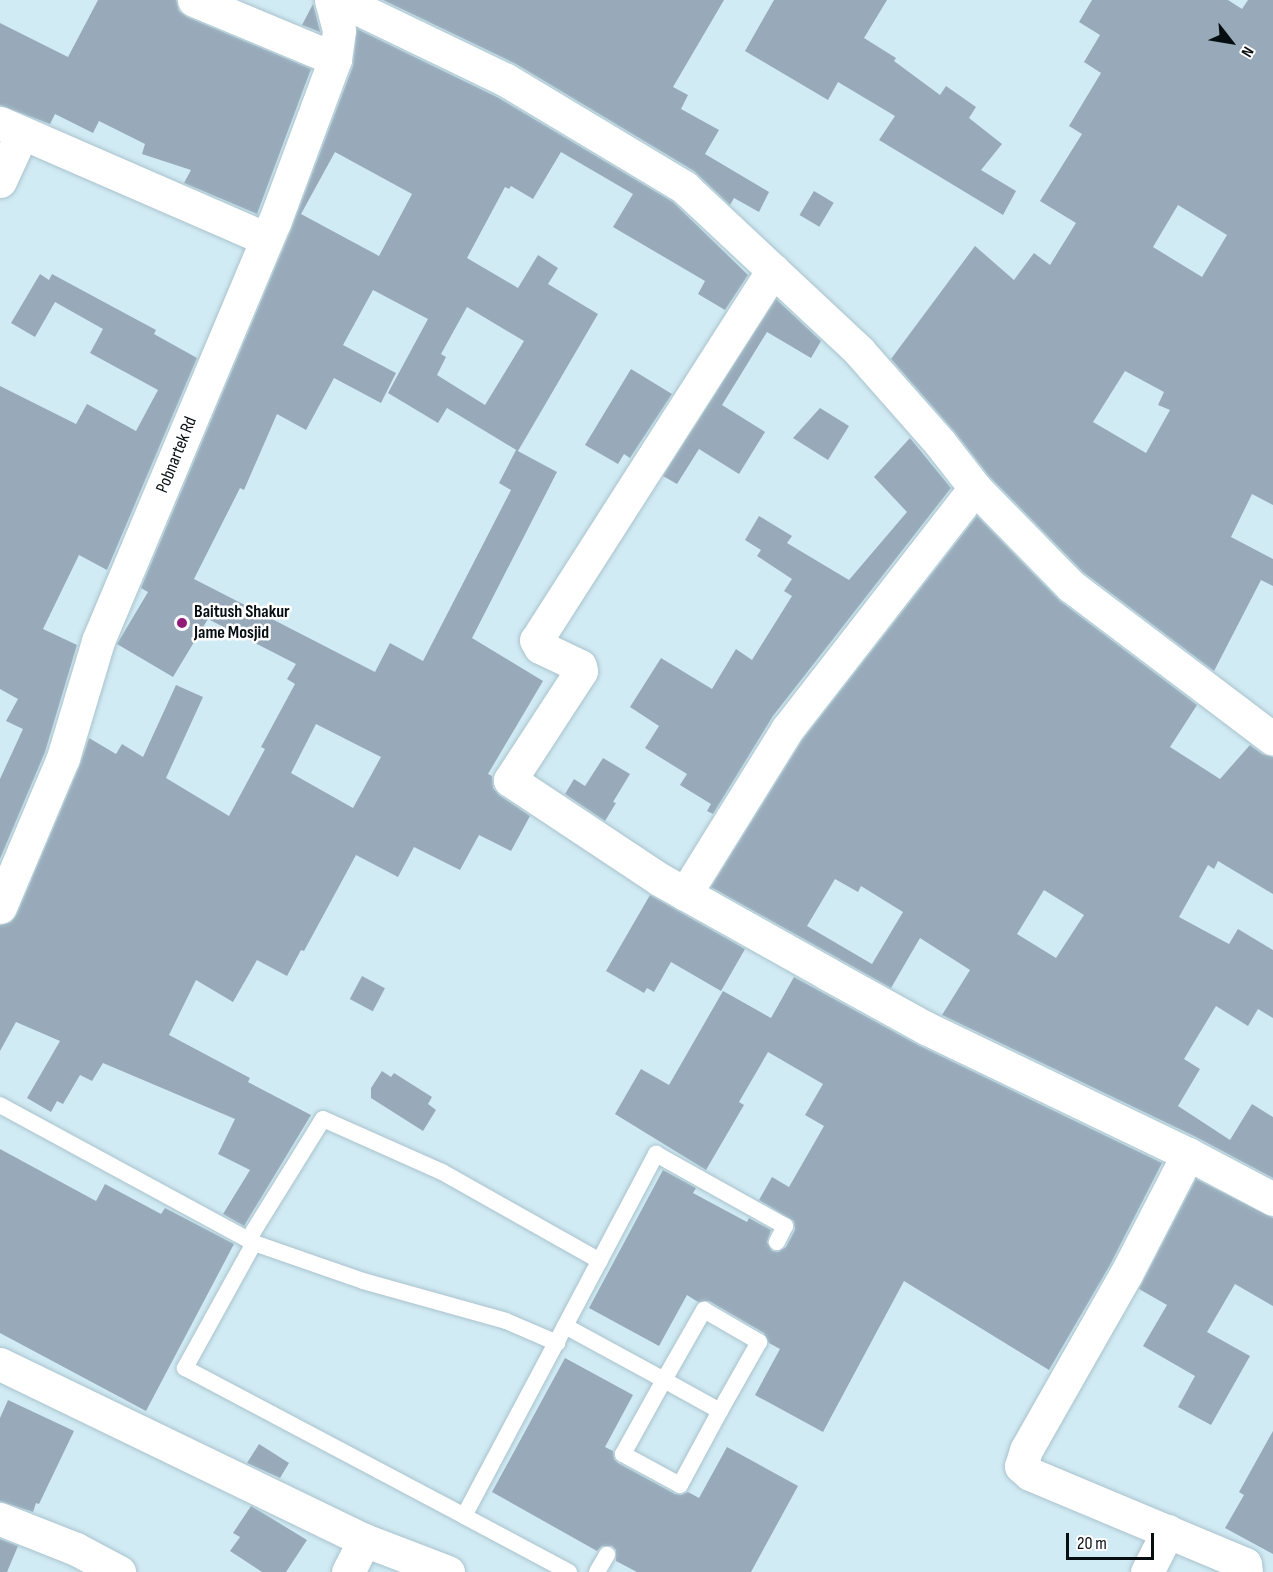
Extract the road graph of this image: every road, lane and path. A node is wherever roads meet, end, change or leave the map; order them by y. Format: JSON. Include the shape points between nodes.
{"nodes":[{"id":1,"x":194,"y":0,"type":"edge"},
{"id":2,"x":331,"y":0,"type":"edge"},
{"id":3,"x":340,"y":0,"type":"edge"},
{"id":4,"x":334,"y":59,"type":"junction"},
{"id":5,"x":11,"y":128,"type":"edge"},
{"id":6,"x":0,"y":181,"type":"edge"},
{"id":7,"x":267,"y":239,"type":"junction"},
{"id":8,"x":773,"y":270,"type":"junction"},
{"id":9,"x":975,"y":488,"type":"junction"},
{"id":10,"x":1273,"y":739,"type":"edge"},
{"id":11,"x":685,"y":894,"type":"junction"},
{"id":12,"x":0,"y":907,"type":"edge"},
{"id":13,"x":0,"y":1105,"type":"edge"},
{"id":14,"x":1188,"y":1154,"type":"junction"},
{"id":15,"x":1273,"y":1199,"type":"edge"},
{"id":16,"x":251,"y":1242,"type":"junction"},
{"id":17,"x":777,"y":1242,"type":"dead end"},
{"id":18,"x":600,"y":1261,"type":"junction"},
{"id":19,"x":565,"y":1326,"type":"junction"},
{"id":20,"x":556,"y":1343,"type":"junction"},
{"id":21,"x":0,"y":1364,"type":"edge"},
{"id":22,"x":664,"y":1380,"type":"junction"},
{"id":23,"x":720,"y":1411,"type":"junction"},
{"id":24,"x":464,"y":1516,"type":"junction"},
{"id":25,"x":0,"y":1519,"type":"edge"},
{"id":26,"x":1168,"y":1531,"type":"junction"},
{"id":27,"x":364,"y":1540,"type":"junction"},
{"id":28,"x":607,"y":1555,"type":"dead end"},
{"id":29,"x":119,"y":1572,"type":"edge"},
{"id":30,"x":348,"y":1572,"type":"edge"},
{"id":31,"x":448,"y":1572,"type":"edge"},
{"id":32,"x":569,"y":1572,"type":"edge"},
{"id":33,"x":597,"y":1572,"type":"edge"},
{"id":34,"x":1147,"y":1572,"type":"edge"},
{"id":35,"x":1246,"y":1572,"type":"edge"}],
"edges":[{"from":1,"to":4,"type":"street"},
{"from":2,"to":4,"type":"street","name":"Pobnartek Rd","via":[[339,30]]},
{"from":3,"to":8,"type":"street","via":[[506,80],[684,187]]},
{"from":4,"to":7,"type":"street","name":"Pobnartek Rd"},
{"from":5,"to":6,"type":"street"},
{"from":5,"to":7,"type":"street"},
{"from":7,"to":12,"type":"street","name":"Pobnartek Rd","via":[[98,641],[63,758]]},
{"from":8,"to":9,"type":"street","via":[[859,351]]},
{"from":8,"to":11,"type":"street","via":[[536,640],[540,647],[580,666],[581,671],[510,780]]},
{"from":9,"to":10,"type":"street","via":[[1071,586]]},
{"from":9,"to":11,"type":"street","via":[[788,728]]},
{"from":11,"to":14,"type":"street","via":[[926,1028]]},
{"from":13,"to":16,"type":"lane"},
{"from":14,"to":15,"type":"street"},
{"from":14,"to":26,"type":"street","via":[[1126,1274],[1026,1450],[1021,1466],[1030,1474]]},
{"from":16,"to":18,"type":"lane","via":[[323,1119],[442,1172]]},
{"from":16,"to":20,"type":"lane","via":[[363,1281],[506,1320]]},
{"from":16,"to":24,"type":"lane","via":[[185,1368]]},
{"from":17,"to":18,"type":"lane","via":[[785,1226],[656,1154]]},
{"from":18,"to":19,"type":"lane"},
{"from":19,"to":20,"type":"lane"},
{"from":19,"to":22,"type":"lane"},
{"from":20,"to":24,"type":"lane"},
{"from":21,"to":27,"type":"street"},
{"from":22,"to":23,"type":"lane"},
{"from":22,"to":23,"type":"lane","via":[[704,1310],[759,1342]]},
{"from":22,"to":23,"type":"lane","via":[[623,1454],[680,1485]]},
{"from":24,"to":32,"type":"lane"},
{"from":25,"to":29,"type":"street","via":[[76,1549]]},
{"from":26,"to":34,"type":"street"},
{"from":26,"to":35,"type":"street","via":[[1245,1564]]},
{"from":27,"to":30,"type":"street"},
{"from":27,"to":31,"type":"street"},
{"from":28,"to":33,"type":"lane"}]}
